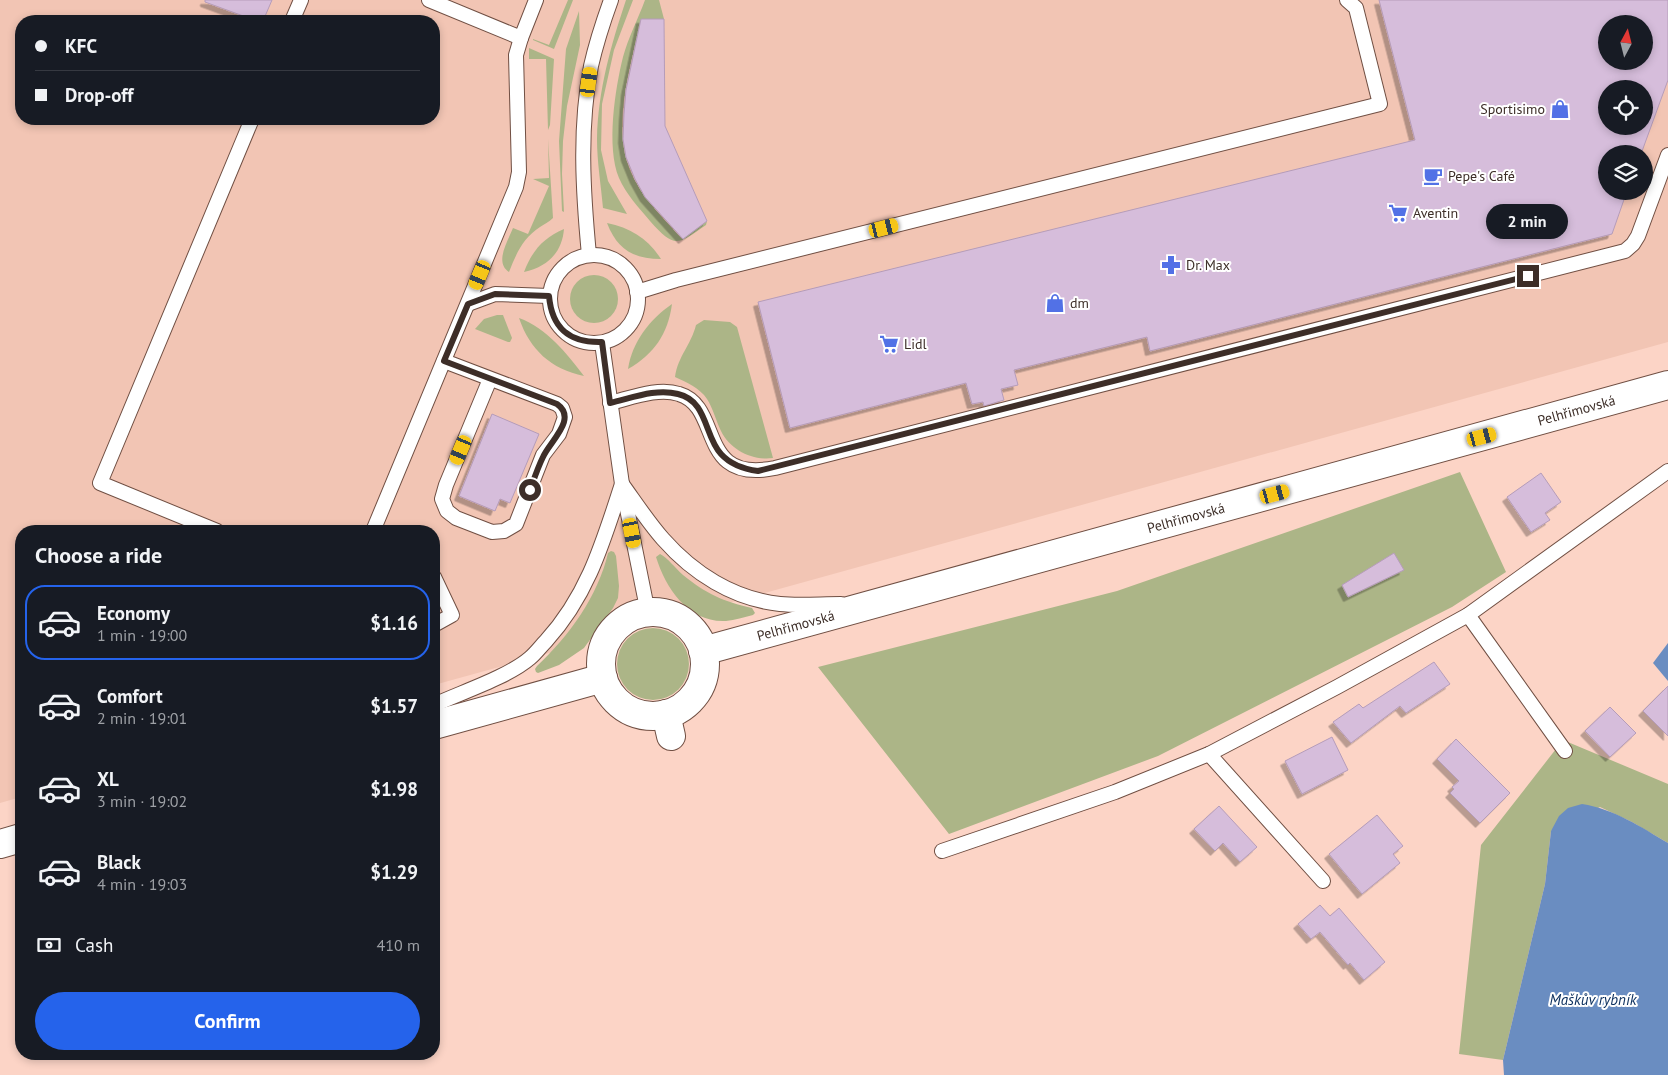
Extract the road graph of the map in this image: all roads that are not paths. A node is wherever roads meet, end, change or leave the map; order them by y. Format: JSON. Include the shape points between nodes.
{"nodes":[{"id":1,"x":301,"y":0,"type":"edge"},
{"id":2,"x":430,"y":0,"type":"edge"},
{"id":3,"x":536,"y":0,"type":"edge"},
{"id":4,"x":611,"y":0,"type":"edge"},
{"id":5,"x":1346,"y":0,"type":"edge"},
{"id":6,"x":295,"y":15,"type":"edge"},
{"id":7,"x":520,"y":38,"type":"junction"},
{"id":8,"x":249,"y":125,"type":"edge"},
{"id":9,"x":1668,"y":155,"type":"edge"},
{"id":10,"x":589,"y":255,"type":"junction"},
{"id":11,"x":637,"y":292,"type":"junction"},
{"id":12,"x":549,"y":296,"type":"junction"},
{"id":13,"x":468,"y":304,"type":"junction"},
{"id":14,"x":602,"y":342,"type":"junction"},
{"id":15,"x":444,"y":361,"type":"junction"},
{"id":16,"x":490,"y":379,"type":"junction"},
{"id":17,"x":1668,"y":386,"type":"edge"},
{"id":18,"x":610,"y":403,"type":"junction"},
{"id":19,"x":1668,"y":471,"type":"edge"},
{"id":20,"x":622,"y":484,"type":"junction"},
{"id":21,"x":202,"y":525,"type":"edge"},
{"id":22,"x":376,"y":525,"type":"edge"},
{"id":23,"x":440,"y":590,"type":"edge"},
{"id":24,"x":874,"y":604,"type":"junction"},
{"id":25,"x":648,"y":612,"type":"junction"},
{"id":26,"x":1468,"y":615,"type":"junction"},
{"id":27,"x":440,"y":622,"type":"edge"},
{"id":28,"x":704,"y":651,"type":"junction"},
{"id":29,"x":603,"y":678,"type":"junction"},
{"id":30,"x":440,"y":702,"type":"edge"},
{"id":31,"x":440,"y":723,"type":"edge"},
{"id":32,"x":1565,"y":751,"type":"dead end"},
{"id":33,"x":1209,"y":754,"type":"junction"},
{"id":34,"x":15,"y":840,"type":"edge"},
{"id":35,"x":0,"y":844,"type":"edge"},
{"id":36,"x":942,"y":851,"type":"dead end"},
{"id":37,"x":1323,"y":881,"type":"dead end"}],
"edges":[{"from":1,"to":6,"type":"lane"},
{"from":2,"to":7,"type":"lane"},
{"from":3,"to":7,"type":"lane"},
{"from":4,"to":10,"type":"lane","via":[[591,67],[583,126]]},
{"from":5,"to":11,"type":"lane","via":[[1356,8],[1380,104],[704,272]]},
{"from":7,"to":13,"type":"lane","via":[[516,55],[519,172],[516,187]]},
{"from":8,"to":21,"type":"lane","via":[[100,483]]},
{"from":9,"to":18,"type":"lane","via":[[1638,236],[1625,251],[775,468],[758,471],[733,464],[719,452],[697,405],[679,394],[657,392]]},
{"from":10,"to":11,"type":"lane","via":[[611,258],[620,264],[634,281]]},
{"from":10,"to":12,"type":"lane","via":[[574,259],[561,268]]},
{"from":11,"to":14,"type":"lane","via":[[638,305],[626,330]]},
{"from":12,"to":13,"type":"lane","via":[[495,294]]},
{"from":12,"to":14,"type":"lane","via":[[551,310],[564,332],[588,343]]},
{"from":13,"to":15,"type":"lane"},
{"from":14,"to":18,"type":"lane"},
{"from":15,"to":16,"type":"lane"},
{"from":15,"to":22,"type":"lane"},
{"from":16,"to":16,"type":"lane","via":[[442,499],[447,511],[456,518],[492,532],[504,531],[516,524],[544,455],[559,434],[565,417],[557,404]]},
{"from":17,"to":24,"type":"main road","name":"Pelhřimovská"},
{"from":18,"to":20,"type":"lane"},
{"from":19,"to":26,"type":"lane"},
{"from":20,"to":24,"type":"lane","via":[[661,537],[692,568],[723,587],[746,597],[780,604]]},
{"from":20,"to":25,"type":"lane"},
{"from":20,"to":30,"type":"lane","via":[[587,582],[562,624],[530,658]]},
{"from":23,"to":27,"type":"lane","via":[[452,615]]},
{"from":24,"to":28,"type":"main road","name":"Pelhřimovská"},
{"from":25,"to":28,"type":"main road","via":[[662,613],[688,626]]},
{"from":25,"to":29,"type":"main road","via":[[633,616],[610,635],[603,648]]},
{"from":26,"to":32,"type":"lane"},
{"from":26,"to":33,"type":"lane"},
{"from":28,"to":29,"type":"main road","via":[[703,678],[698,690],[668,725],[653,716],[627,709],[608,691]]},
{"from":29,"to":31,"type":"main road"},
{"from":33,"to":36,"type":"lane","via":[[1115,792]]},
{"from":33,"to":37,"type":"lane"},
{"from":34,"to":35,"type":"main road"}]}
